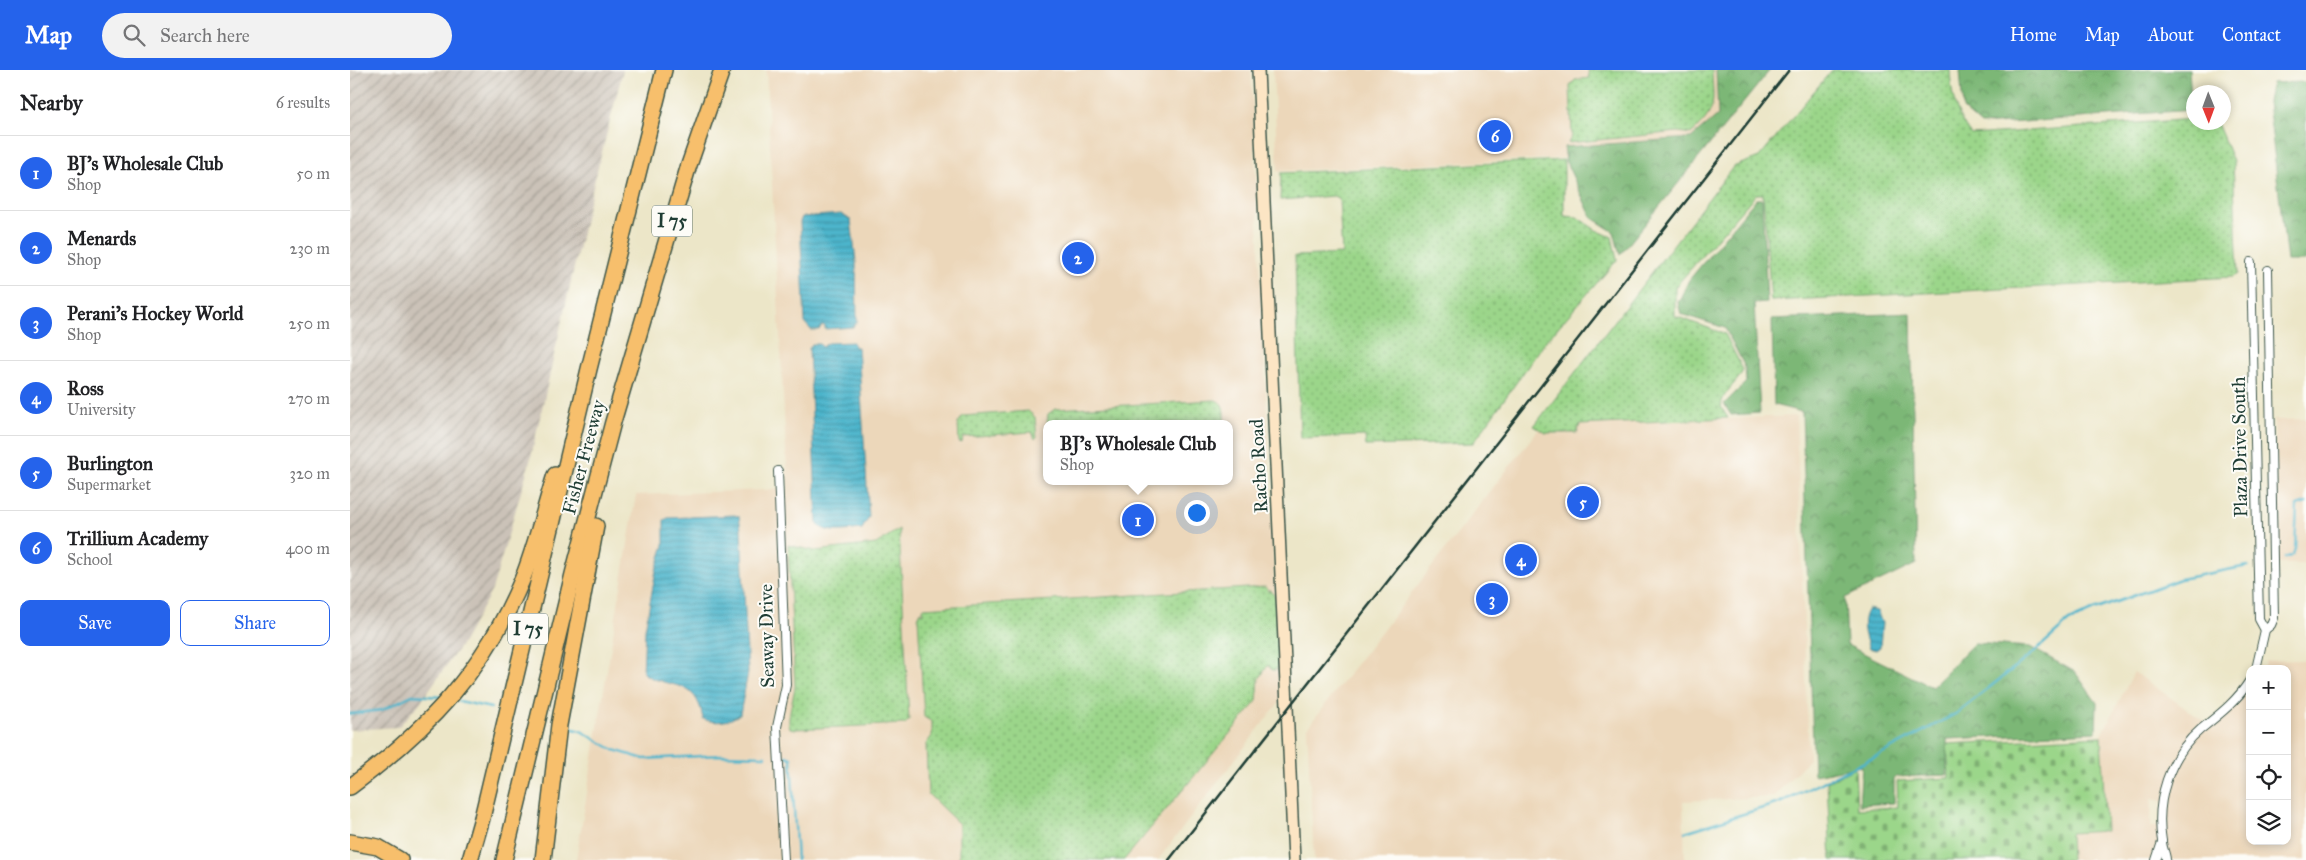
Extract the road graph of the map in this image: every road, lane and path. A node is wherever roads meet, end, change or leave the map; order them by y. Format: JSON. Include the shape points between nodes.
{"nodes":[{"id":1,"x":664,"y":70,"type":"edge"},
{"id":2,"x":722,"y":70,"type":"edge"},
{"id":3,"x":1258,"y":70,"type":"edge"},
{"id":4,"x":2251,"y":262,"type":"dead end"},
{"id":5,"x":2268,"y":270,"type":"dead end"},
{"id":6,"x":2252,"y":294,"type":"junction"},
{"id":7,"x":2268,"y":294,"type":"junction"},
{"id":8,"x":2254,"y":354,"type":"junction"},
{"id":9,"x":2269,"y":354,"type":"junction"},
{"id":10,"x":582,"y":398,"type":"junction"},
{"id":11,"x":613,"y":422,"type":"junction"},
{"id":12,"x":2271,"y":466,"type":"junction"},
{"id":13,"x":2256,"y":467,"type":"junction"},
{"id":14,"x":778,"y":471,"type":"dead end"},
{"id":15,"x":2265,"y":630,"type":"junction"},
{"id":16,"x":2257,"y":665,"type":"edge"},
{"id":17,"x":2246,"y":685,"type":"edge"},
{"id":18,"x":350,"y":788,"type":"edge"},
{"id":19,"x":350,"y":842,"type":"edge"},
{"id":20,"x":2162,"y":842,"type":"junction"},
{"id":21,"x":400,"y":860,"type":"edge"},
{"id":22,"x":470,"y":860,"type":"edge"},
{"id":23,"x":504,"y":860,"type":"edge"},
{"id":24,"x":542,"y":860,"type":"edge"},
{"id":25,"x":784,"y":860,"type":"edge"},
{"id":26,"x":1294,"y":860,"type":"edge"},
{"id":27,"x":2156,"y":860,"type":"edge"},
{"id":28,"x":2166,"y":860,"type":"edge"}],
"edges":[{"from":1,"to":10,"type":"highway","name":"Fisher Freeway","number":"I 75"},
{"from":2,"to":11,"type":"highway","name":"Fisher Freeway","number":"I 75","via":[[688,168]]},
{"from":3,"to":26,"type":"street","name":"Racho Road"},
{"from":4,"to":6,"type":"street","name":"Plaza Drive South"},
{"from":5,"to":7,"type":"street","name":"Plaza Drive South"},
{"from":6,"to":7,"type":"street"},
{"from":6,"to":8,"type":"street","name":"Plaza Drive South"},
{"from":7,"to":9,"type":"street","name":"Plaza Drive South"},
{"from":8,"to":9,"type":"street"},
{"from":8,"to":13,"type":"street","name":"Plaza Drive South"},
{"from":9,"to":12,"type":"street","name":"Plaza Drive South"},
{"from":10,"to":18,"type":"highway","via":[[527,566],[493,638],[450,699],[413,736]]},
{"from":10,"to":22,"type":"highway","name":"Fisher Freeway","number":"I 75"},
{"from":11,"to":23,"type":"highway","name":"Fisher Freeway","number":"I 75"},
{"from":11,"to":24,"type":"highway","via":[[605,492],[593,537],[559,725]]},
{"from":12,"to":13,"type":"street"},
{"from":12,"to":15,"type":"street","name":"Plaza Drive South","via":[[2274,618],[2272,626]]},
{"from":13,"to":15,"type":"street","name":"Plaza Drive South","via":[[2259,619]]},
{"from":14,"to":25,"type":"street","name":"Seaway Drive","via":[[786,685],[777,727]]},
{"from":15,"to":16,"type":"street","name":"Plaza Drive South"},
{"from":17,"to":20,"type":"street","via":[[2229,707],[2188,742],[2175,762],[2162,797]]},
{"from":19,"to":21,"type":"highway","via":[[378,847]]},
{"from":20,"to":27,"type":"street"},
{"from":20,"to":28,"type":"street"}]}
